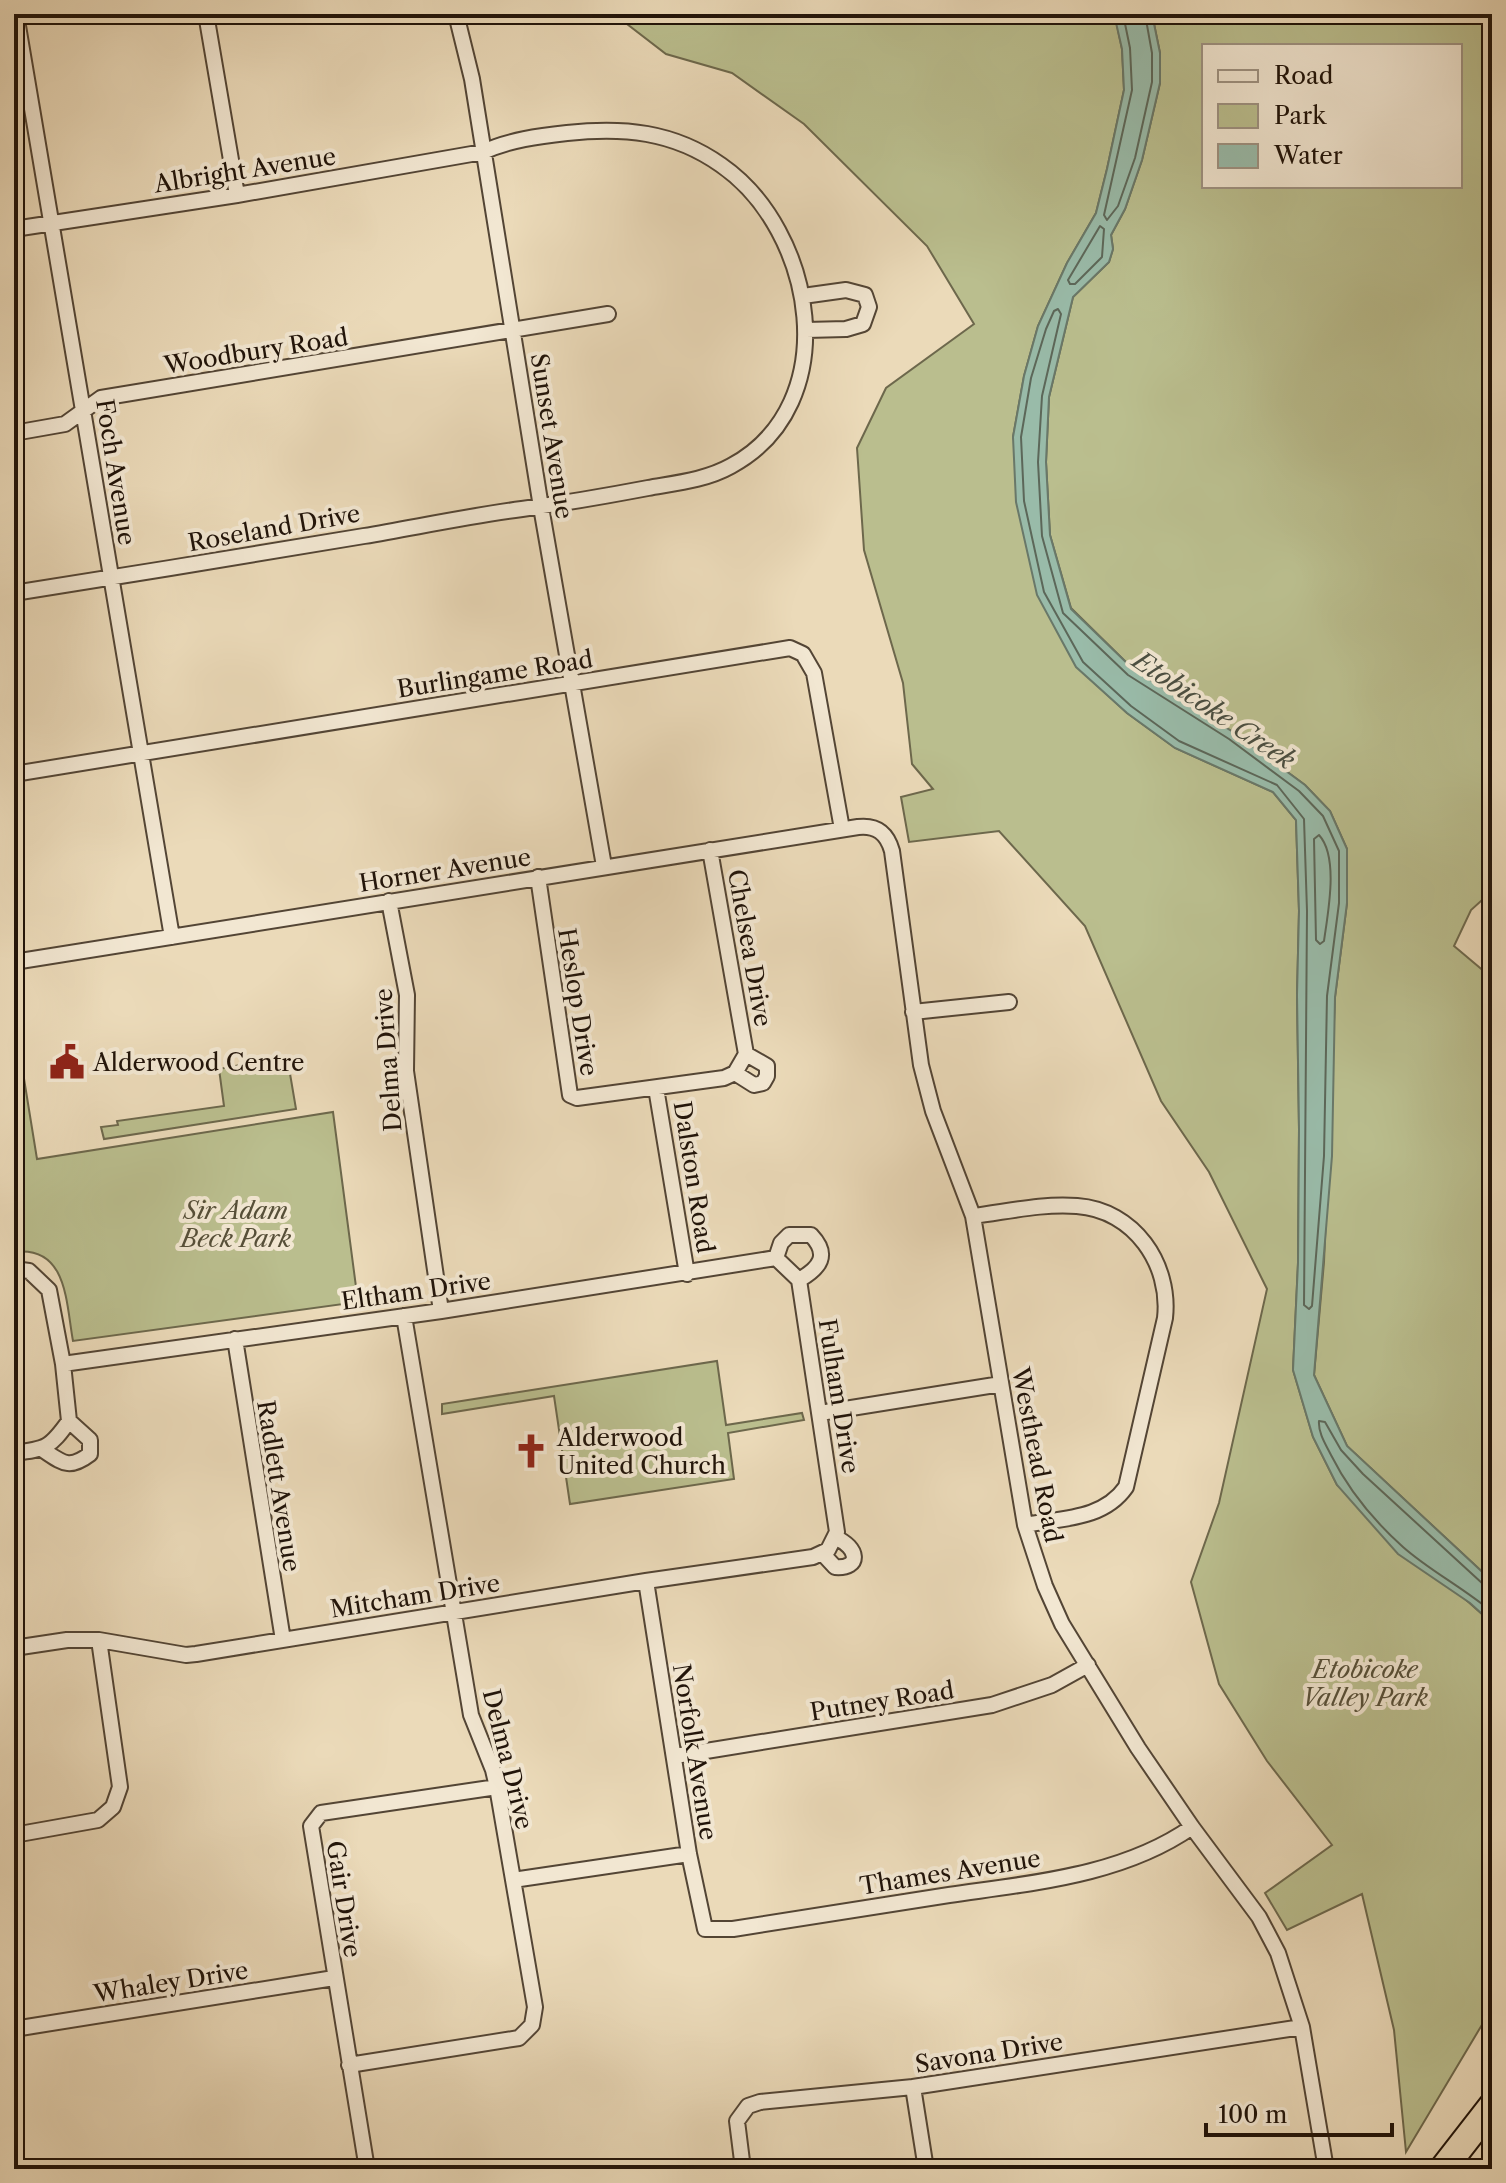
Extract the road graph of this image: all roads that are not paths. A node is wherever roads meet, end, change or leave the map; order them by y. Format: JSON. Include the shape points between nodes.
{"nodes":[{"id":1,"x":16,"y":14,"type":"edge"},
{"id":2,"x":206,"y":14,"type":"edge"},
{"id":3,"x":456,"y":14,"type":"edge"},
{"id":4,"x":483,"y":152,"type":"junction"},
{"id":5,"x":237,"y":195,"type":"junction"},
{"id":6,"x":51,"y":223,"type":"junction"},
{"id":7,"x":14,"y":229,"type":"edge"},
{"id":8,"x":803,"y":296,"type":"junction"},
{"id":9,"x":608,"y":314,"type":"dead end"},
{"id":10,"x":806,"y":330,"type":"junction"},
{"id":11,"x":512,"y":332,"type":"junction"},
{"id":12,"x":84,"y":411,"type":"junction"},
{"id":13,"x":14,"y":433,"type":"edge"},
{"id":14,"x":541,"y":507,"type":"junction"},
{"id":15,"x":111,"y":578,"type":"junction"},
{"id":16,"x":14,"y":593,"type":"edge"},
{"id":17,"x":573,"y":684,"type":"junction"},
{"id":18,"x":142,"y":753,"type":"junction"},
{"id":19,"x":14,"y":774,"type":"edge"},
{"id":20,"x":842,"y":829,"type":"junction"},
{"id":21,"x":883,"y":832,"type":"joint"},
{"id":22,"x":710,"y":850,"type":"junction"},
{"id":23,"x":604,"y":866,"type":"junction"},
{"id":24,"x":538,"y":877,"type":"junction"},
{"id":25,"x":389,"y":901,"type":"junction"},
{"id":26,"x":172,"y":937,"type":"junction"},
{"id":27,"x":14,"y":962,"type":"edge"},
{"id":28,"x":1009,"y":1002,"type":"dead end"},
{"id":29,"x":913,"y":1012,"type":"junction"},
{"id":30,"x":746,"y":1054,"type":"junction"},
{"id":31,"x":735,"y":1073,"type":"junction"},
{"id":32,"x":656,"y":1088,"type":"junction"},
{"id":33,"x":973,"y":1216,"type":"junction"},
{"id":34,"x":781,"y":1262,"type":"junction"},
{"id":35,"x":14,"y":1269,"type":"edge"},
{"id":36,"x":687,"y":1274,"type":"junction"},
{"id":37,"x":799,"y":1280,"type":"junction"},
{"id":38,"x":441,"y":1311,"type":"junction"},
{"id":39,"x":404,"y":1316,"type":"junction"},
{"id":40,"x":235,"y":1339,"type":"junction"},
{"id":41,"x":63,"y":1364,"type":"junction"},
{"id":42,"x":1001,"y":1384,"type":"junction"},
{"id":43,"x":820,"y":1413,"type":"junction"},
{"id":44,"x":69,"y":1421,"type":"junction"},
{"id":45,"x":43,"y":1450,"type":"junction"},
{"id":46,"x":14,"y":1453,"type":"edge"},
{"id":47,"x":1025,"y":1525,"type":"junction"},
{"id":48,"x":836,"y":1538,"type":"junction"},
{"id":49,"x":822,"y":1553,"type":"junction"},
{"id":50,"x":646,"y":1581,"type":"junction"},
{"id":51,"x":455,"y":1612,"type":"junction"},
{"id":52,"x":99,"y":1640,"type":"junction"},
{"id":53,"x":283,"y":1640,"type":"junction"},
{"id":54,"x":14,"y":1648,"type":"edge"},
{"id":55,"x":1088,"y":1665,"type":"junction"},
{"id":56,"x":675,"y":1756,"type":"junction"},
{"id":57,"x":497,"y":1787,"type":"junction"},
{"id":58,"x":1192,"y":1827,"type":"junction"},
{"id":59,"x":14,"y":1835,"type":"edge"},
{"id":60,"x":689,"y":1854,"type":"junction"},
{"id":61,"x":513,"y":1880,"type":"junction"},
{"id":62,"x":705,"y":1929,"type":"joint"},
{"id":63,"x":334,"y":1978,"type":"junction"},
{"id":64,"x":1302,"y":2027,"type":"junction"},
{"id":65,"x":14,"y":2029,"type":"edge"},
{"id":66,"x":349,"y":2065,"type":"junction"},
{"id":67,"x":913,"y":2087,"type":"junction"},
{"id":68,"x":1492,"y":2106,"type":"edge"},
{"id":69,"x":367,"y":2169,"type":"edge"},
{"id":70,"x":743,"y":2169,"type":"edge"},
{"id":71,"x":926,"y":2169,"type":"edge"},
{"id":72,"x":1326,"y":2169,"type":"edge"},
{"id":73,"x":1443,"y":2169,"type":"edge"}],
"edges":[{"from":1,"to":6,"type":"street","name":"Foch Avenue"},
{"from":2,"to":5,"type":"street"},
{"from":3,"to":4,"type":"street","name":"Sunset Avenue"},
{"from":4,"to":5,"type":"street","name":"Albright Avenue"},
{"from":4,"to":8,"type":"street","name":"Albright Avenue","via":[[500,144],[608,129],[663,137],[693,150],[721,165],[778,226]]},
{"from":4,"to":11,"type":"street","name":"Sunset Avenue"},
{"from":5,"to":6,"type":"street","name":"Albright Avenue"},
{"from":6,"to":7,"type":"street","name":"Albright Avenue"},
{"from":6,"to":12,"type":"street","name":"Foch Avenue"},
{"from":8,"to":10,"type":"street","name":"Roseland Drive"},
{"from":8,"to":10,"type":"street","via":[[846,290],[865,295],[869,307],[863,324]]},
{"from":9,"to":11,"type":"street","name":"Woodbury Road"},
{"from":10,"to":14,"type":"street","name":"Roseland Drive","via":[[796,390],[778,423],[733,465],[705,477]]},
{"from":11,"to":12,"type":"street","name":"Woodbury Road","via":[[101,398]]},
{"from":11,"to":14,"type":"street","name":"Sunset Avenue"},
{"from":12,"to":13,"type":"street","name":"Woodbury Road","via":[[65,424]]},
{"from":12,"to":15,"type":"street","name":"Foch Avenue"},
{"from":14,"to":15,"type":"street","name":"Roseland Drive"},
{"from":14,"to":17,"type":"street","name":"Sunset Avenue"},
{"from":15,"to":16,"type":"street","name":"Roseland Drive"},
{"from":15,"to":18,"type":"street","name":"Foch Avenue"},
{"from":17,"to":18,"type":"street","name":"Burlingame Road"},
{"from":17,"to":20,"type":"street","name":"Burlingame Road","via":[[790,648],[803,654],[814,673]]},
{"from":17,"to":23,"type":"street","name":"Sunset Avenue"},
{"from":18,"to":19,"type":"street","name":"Burlingame Road"},
{"from":18,"to":26,"type":"street","name":"Foch Avenue"},
{"from":20,"to":21,"type":"street","name":"Horner Avenue","via":[[865,826]]},
{"from":20,"to":22,"type":"street","name":"Horner Avenue"},
{"from":21,"to":29,"type":"street","name":"Westhead Road","via":[[892,851]]},
{"from":22,"to":23,"type":"street","name":"Horner Avenue"},
{"from":22,"to":30,"type":"street","name":"Chelsea Drive"},
{"from":23,"to":24,"type":"street","name":"Horner Avenue"},
{"from":24,"to":25,"type":"street","name":"Horner Avenue"},
{"from":24,"to":32,"type":"street","name":"Heslop Drive","via":[[570,1095]]},
{"from":25,"to":26,"type":"street","name":"Horner Avenue"},
{"from":25,"to":38,"type":"street","name":"Delma Drive","via":[[407,995],[406,1071]]},
{"from":26,"to":27,"type":"street","name":"Horner Avenue"},
{"from":28,"to":29,"type":"street"},
{"from":29,"to":33,"type":"street","name":"Westhead Road","via":[[933,1111]]},
{"from":30,"to":31,"type":"street","name":"Chelsea Drive"},
{"from":30,"to":31,"type":"street","name":"Chelsea Drive","via":[[767,1066],[763,1083],[754,1085]]},
{"from":31,"to":32,"type":"street","name":"Chelsea Drive"},
{"from":32,"to":36,"type":"street","name":"Dalston Road"},
{"from":33,"to":42,"type":"street","name":"Westhead Road"},
{"from":33,"to":47,"type":"street","via":[[1074,1205],[1102,1212],[1142,1240],[1158,1264],[1167,1292],[1126,1487],[1096,1512]]},
{"from":34,"to":36,"type":"street","name":"Eltham Drive"},
{"from":34,"to":37,"type":"street"},
{"from":34,"to":37,"type":"street","via":[[781,1243],[789,1235],[811,1235],[821,1259]]},
{"from":35,"to":41,"type":"street","via":[[29,1271],[49,1290]]},
{"from":36,"to":38,"type":"street","name":"Eltham Drive"},
{"from":37,"to":43,"type":"street","name":"Fulham Drive"},
{"from":38,"to":39,"type":"street","name":"Eltham Drive"},
{"from":39,"to":40,"type":"street","name":"Eltham Drive"},
{"from":39,"to":51,"type":"street","name":"Delma Drive"},
{"from":40,"to":41,"type":"street","name":"Eltham Drive"},
{"from":40,"to":53,"type":"street","name":"Radlett Avenue"},
{"from":41,"to":44,"type":"street"},
{"from":42,"to":43,"type":"street"},
{"from":42,"to":47,"type":"street","name":"Westhead Road"},
{"from":43,"to":48,"type":"street","name":"Fulham Drive"},
{"from":44,"to":45,"type":"street"},
{"from":44,"to":45,"type":"street","via":[[90,1440],[90,1454],[78,1463],[64,1464]]},
{"from":45,"to":46,"type":"street"},
{"from":47,"to":55,"type":"street","name":"Westhead Road","via":[[1062,1624]]},
{"from":48,"to":49,"type":"street"},
{"from":48,"to":49,"type":"street","name":"Fulham Drive","via":[[852,1548],[850,1564],[835,1567]]},
{"from":49,"to":50,"type":"street","name":"Mitcham Drive"},
{"from":50,"to":51,"type":"street","name":"Mitcham Drive"},
{"from":50,"to":56,"type":"street","name":"Norfolk Avenue"},
{"from":51,"to":53,"type":"street","name":"Mitcham Drive"},
{"from":51,"to":57,"type":"street","name":"Delma Drive","via":[[471,1715]]},
{"from":52,"to":53,"type":"street","name":"Mitcham Drive","via":[[186,1655]]},
{"from":52,"to":54,"type":"street","name":"Mitcham Drive"},
{"from":52,"to":59,"type":"street","via":[[120,1779],[116,1802],[98,1820]]},
{"from":55,"to":56,"type":"street","name":"Putney Road","via":[[1052,1685],[992,1705]]},
{"from":55,"to":58,"type":"street","name":"Westhead Road"},
{"from":56,"to":60,"type":"street","name":"Norfolk Avenue"},
{"from":57,"to":61,"type":"street","name":"Delma Drive"},
{"from":57,"to":63,"type":"street","name":"Gair Drive","via":[[321,1813],[311,1826]]},
{"from":58,"to":62,"type":"street","name":"Thames Avenue","via":[[1123,1862],[1067,1876],[733,1929]]},
{"from":58,"to":64,"type":"street","name":"Westhead Road","via":[[1266,1929],[1288,1977]]},
{"from":60,"to":61,"type":"street"},
{"from":60,"to":62,"type":"street","name":"Norfolk Avenue"},
{"from":61,"to":66,"type":"street","name":"Delma Drive","via":[[535,2007],[532,2025],[519,2038]]},
{"from":63,"to":65,"type":"street","name":"Whaley Drive"},
{"from":63,"to":66,"type":"street","name":"Gair Drive"},
{"from":64,"to":67,"type":"street","name":"Savona Drive"},
{"from":64,"to":72,"type":"street","name":"Westhead Road"},
{"from":66,"to":69,"type":"street","name":"Gair Drive"},
{"from":67,"to":70,"type":"street","name":"Savona Drive","via":[[748,2106],[736,2126]]},
{"from":67,"to":71,"type":"street"},
{"from":68,"to":73,"type":"highway"}]}
